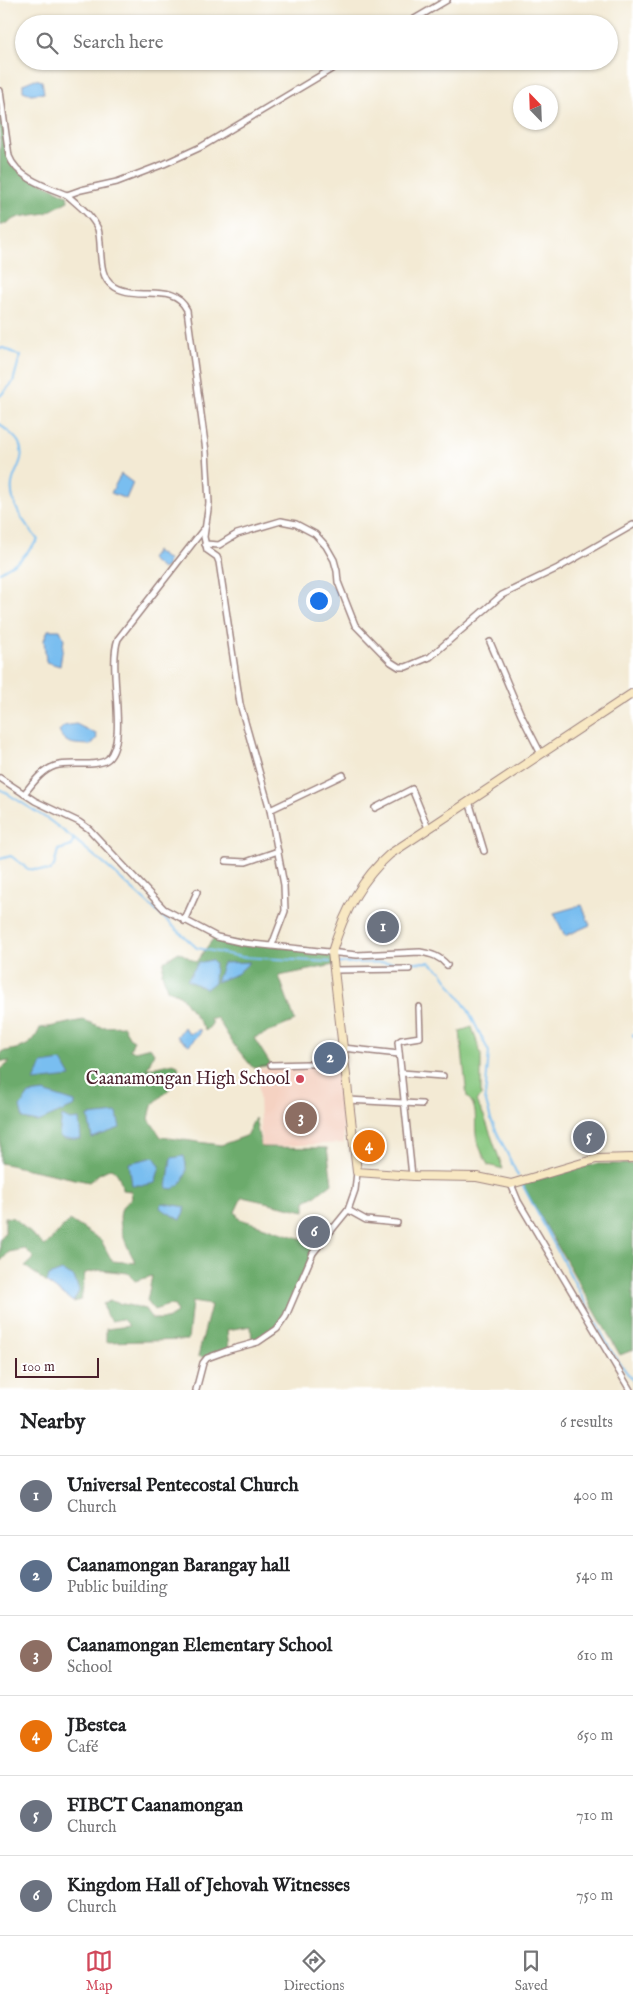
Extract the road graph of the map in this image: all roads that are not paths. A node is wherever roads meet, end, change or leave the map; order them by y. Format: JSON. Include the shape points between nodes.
{"nodes":[{"id":1,"x":447,"y":0,"type":"edge"},
{"id":2,"x":421,"y":15,"type":"edge"},
{"id":3,"x":329,"y":70,"type":"edge"},
{"id":4,"x":0,"y":91,"type":"edge"},
{"id":5,"x":67,"y":195,"type":"junction"},
{"id":6,"x":633,"y":525,"type":"edge"},
{"id":7,"x":204,"y":528,"type":"junction"},
{"id":8,"x":205,"y":544,"type":"junction"},
{"id":9,"x":490,"y":642,"type":"dead end"},
{"id":10,"x":633,"y":692,"type":"edge"},
{"id":11,"x":541,"y":754,"type":"junction"},
{"id":12,"x":343,"y":776,"type":"dead end"},
{"id":13,"x":0,"y":778,"type":"edge"},
{"id":14,"x":24,"y":794,"type":"junction"},
{"id":15,"x":469,"y":801,"type":"junction"},
{"id":16,"x":375,"y":808,"type":"dead end"},
{"id":17,"x":270,"y":810,"type":"junction"},
{"id":18,"x":428,"y":828,"type":"junction"},
{"id":19,"x":278,"y":851,"type":"junction"},
{"id":20,"x":484,"y":851,"type":"dead end"},
{"id":21,"x":226,"y":860,"type":"dead end"},
{"id":22,"x":197,"y":892,"type":"dead end"},
{"id":23,"x":184,"y":920,"type":"junction"},
{"id":24,"x":272,"y":945,"type":"junction"},
{"id":25,"x":332,"y":952,"type":"junction"},
{"id":26,"x":447,"y":965,"type":"dead end"},
{"id":27,"x":409,"y":969,"type":"dead end"},
{"id":28,"x":335,"y":970,"type":"junction"},
{"id":29,"x":419,"y":1007,"type":"dead end"},
{"id":30,"x":343,"y":1048,"type":"junction"},
{"id":31,"x":399,"y":1054,"type":"junction"},
{"id":32,"x":344,"y":1063,"type":"junction"},
{"id":33,"x":271,"y":1065,"type":"dead end"},
{"id":34,"x":401,"y":1073,"type":"junction"},
{"id":35,"x":443,"y":1076,"type":"dead end"},
{"id":36,"x":348,"y":1100,"type":"junction"},
{"id":37,"x":404,"y":1103,"type":"junction"},
{"id":38,"x":422,"y":1104,"type":"dead end"},
{"id":39,"x":633,"y":1158,"type":"edge"},
{"id":40,"x":357,"y":1172,"type":"junction"},
{"id":41,"x":412,"y":1176,"type":"junction"},
{"id":42,"x":511,"y":1184,"type":"junction"},
{"id":43,"x":348,"y":1210,"type":"junction"},
{"id":44,"x":306,"y":1221,"type":"dead end"},
{"id":45,"x":397,"y":1223,"type":"dead end"},
{"id":46,"x":333,"y":1228,"type":"junction"},
{"id":47,"x":196,"y":1390,"type":"edge"},
{"id":48,"x":630,"y":1390,"type":"edge"}],
"edges":[{"from":1,"to":2,"type":"street"},
{"from":3,"to":5,"type":"street","via":[[201,147],[117,182]]},
{"from":4,"to":5,"type":"street","via":[[12,164],[20,172]]},
{"from":5,"to":7,"type":"street","via":[[92,218],[98,230],[108,282],[134,292],[168,294],[183,302],[187,310],[206,451],[209,503]]},
{"from":6,"to":8,"type":"street","via":[[558,568],[502,595],[430,657],[406,667],[391,662],[355,625],[338,582],[334,560],[323,540],[311,531],[281,521],[237,534],[221,544]]},
{"from":7,"to":8,"type":"street"},
{"from":7,"to":14,"type":"street","via":[[118,639],[114,654],[117,732],[110,755],[100,763],[54,767],[38,777]]},
{"from":8,"to":17,"type":"street","via":[[219,562],[240,704]]},
{"from":9,"to":11,"type":"street"},
{"from":10,"to":11,"type":"street"},
{"from":11,"to":15,"type":"street"},
{"from":12,"to":17,"type":"street"},
{"from":13,"to":14,"type":"street"},
{"from":14,"to":23,"type":"street","via":[[89,829],[164,909]]},
{"from":15,"to":18,"type":"street"},
{"from":15,"to":20,"type":"street"},
{"from":16,"to":18,"type":"street","via":[[412,789]]},
{"from":17,"to":19,"type":"street"},
{"from":18,"to":25,"type":"street","via":[[390,854],[368,876],[342,923]]},
{"from":19,"to":21,"type":"street","via":[[246,862]]},
{"from":19,"to":24,"type":"street","via":[[286,903]]},
{"from":22,"to":23,"type":"street"},
{"from":23,"to":24,"type":"street","via":[[224,939]]},
{"from":24,"to":25,"type":"street"},
{"from":25,"to":26,"type":"street","via":[[366,955],[420,952],[441,958]]},
{"from":25,"to":28,"type":"street"},
{"from":27,"to":28,"type":"street"},
{"from":28,"to":30,"type":"street"},
{"from":29,"to":31,"type":"street","via":[[420,1038],[399,1041]]},
{"from":30,"to":31,"type":"street"},
{"from":30,"to":32,"type":"street"},
{"from":31,"to":34,"type":"street"},
{"from":32,"to":33,"type":"street"},
{"from":32,"to":36,"type":"street"},
{"from":34,"to":35,"type":"street"},
{"from":34,"to":37,"type":"street"},
{"from":36,"to":37,"type":"street"},
{"from":36,"to":40,"type":"street"},
{"from":37,"to":38,"type":"street"},
{"from":37,"to":41,"type":"street"},
{"from":39,"to":42,"type":"street","via":[[596,1159]]},
{"from":40,"to":41,"type":"street"},
{"from":40,"to":43,"type":"street"},
{"from":41,"to":42,"type":"street","via":[[477,1177]]},
{"from":42,"to":48,"type":"street"},
{"from":43,"to":45,"type":"street","via":[[366,1220]]},
{"from":43,"to":46,"type":"street"},
{"from":44,"to":46,"type":"street"},
{"from":46,"to":47,"type":"street","via":[[313,1253],[277,1329],[258,1342],[207,1358]]}]}
